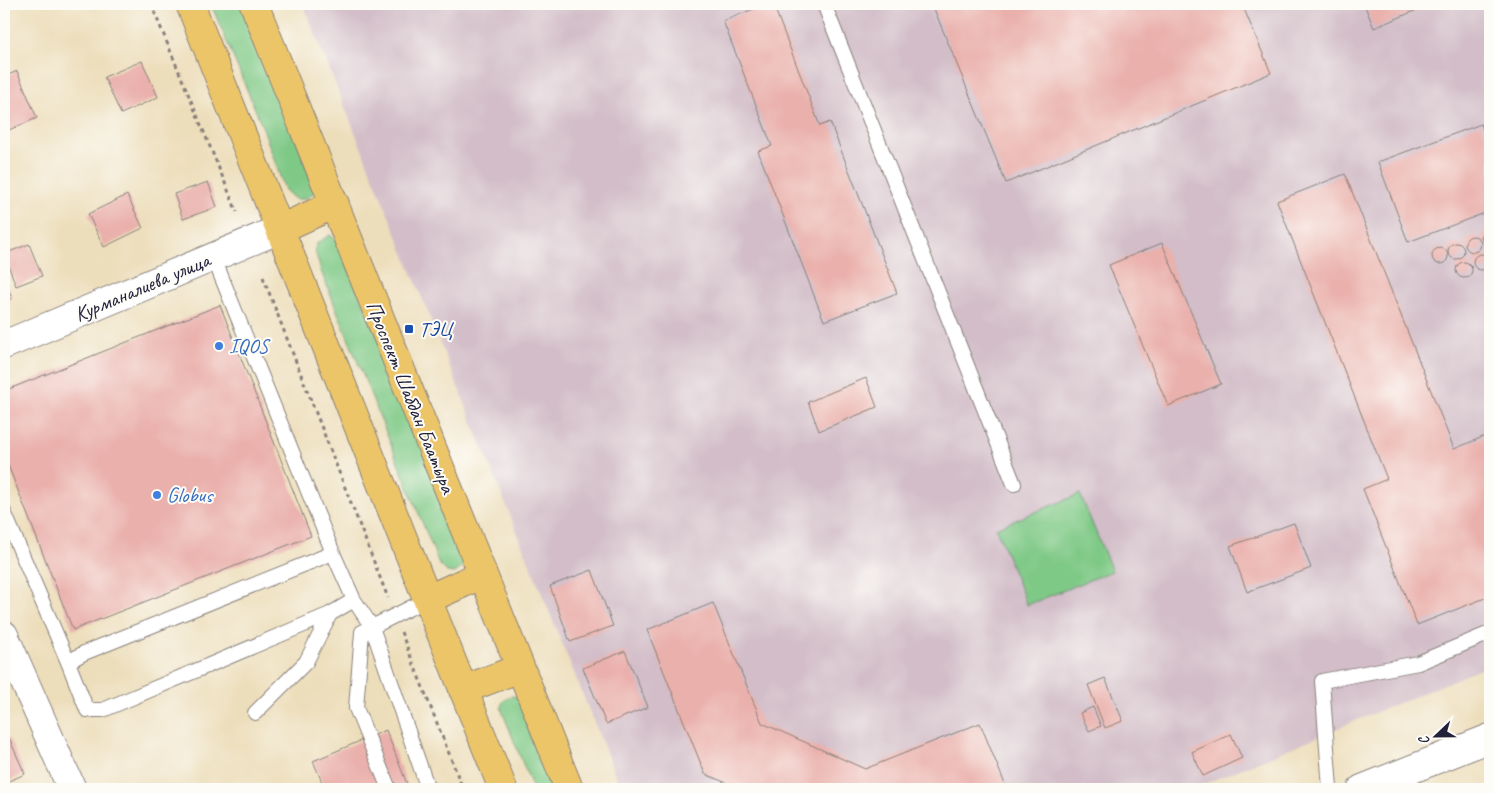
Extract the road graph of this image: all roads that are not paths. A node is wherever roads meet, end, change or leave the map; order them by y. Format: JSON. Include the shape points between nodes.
{"nodes":[{"id":1,"x":190,"y":4,"type":"edge"},
{"id":2,"x":254,"y":4,"type":"edge"},
{"id":3,"x":824,"y":4,"type":"edge"},
{"id":4,"x":335,"y":204,"type":"junction"},
{"id":5,"x":280,"y":229,"type":"junction"},
{"id":6,"x":213,"y":256,"type":"junction"},
{"id":7,"x":4,"y":345,"type":"edge"},
{"id":8,"x":1014,"y":484,"type":"dead end"},
{"id":9,"x":4,"y":512,"type":"edge"},
{"id":10,"x":333,"y":553,"type":"junction"},
{"id":11,"x":481,"y":575,"type":"junction"},
{"id":12,"x":428,"y":599,"type":"junction"},
{"id":13,"x":354,"y":600,"type":"junction"},
{"id":14,"x":330,"y":614,"type":"junction"},
{"id":15,"x":372,"y":627,"type":"junction"},
{"id":16,"x":1490,"y":633,"type":"edge"},
{"id":17,"x":4,"y":635,"type":"edge"},
{"id":18,"x":68,"y":662,"type":"junction"},
{"id":19,"x":520,"y":668,"type":"junction"},
{"id":20,"x":463,"y":690,"type":"junction"},
{"id":21,"x":255,"y":714,"type":"dead end"},
{"id":22,"x":1490,"y":738,"type":"edge"},
{"id":23,"x":72,"y":789,"type":"edge"},
{"id":24,"x":389,"y":789,"type":"edge"},
{"id":25,"x":428,"y":789,"type":"edge"},
{"id":26,"x":502,"y":789,"type":"edge"},
{"id":27,"x":569,"y":789,"type":"edge"},
{"id":28,"x":1330,"y":789,"type":"edge"},
{"id":29,"x":1362,"y":789,"type":"edge"}],
"edges":[{"from":1,"to":5,"type":"main road"},
{"from":2,"to":4,"type":"main road","name":"Проспект Шабдан Баатыра"},
{"from":3,"to":8,"type":"lane"},
{"from":4,"to":5,"type":"main road"},
{"from":4,"to":11,"type":"main road","name":"Проспект Шабдан Баатыра"},
{"from":5,"to":6,"type":"street","name":"Курманалиева улица"},
{"from":5,"to":12,"type":"main road"},
{"from":6,"to":7,"type":"street","name":"Курманалиева улица"},
{"from":6,"to":10,"type":"lane"},
{"from":9,"to":18,"type":"lane"},
{"from":10,"to":13,"type":"lane"},
{"from":10,"to":18,"type":"lane"},
{"from":11,"to":12,"type":"main road"},
{"from":11,"to":19,"type":"main road","name":"Проспект Шабдан Баатыра"},
{"from":12,"to":15,"type":"lane"},
{"from":12,"to":20,"type":"main road"},
{"from":13,"to":14,"type":"lane"},
{"from":13,"to":15,"type":"lane"},
{"from":14,"to":18,"type":"lane","via":[[103,710],[87,710]]},
{"from":14,"to":21,"type":"lane","via":[[306,662]]},
{"from":15,"to":24,"type":"lane","via":[[362,632],[356,708]]},
{"from":15,"to":25,"type":"lane"},
{"from":16,"to":28,"type":"lane","via":[[1418,663],[1322,681]]},
{"from":17,"to":23,"type":"street"},
{"from":19,"to":20,"type":"main road"},
{"from":19,"to":27,"type":"main road","name":"Проспект Шабдан Баатыра"},
{"from":20,"to":26,"type":"main road"},
{"from":22,"to":29,"type":"street"}]}
